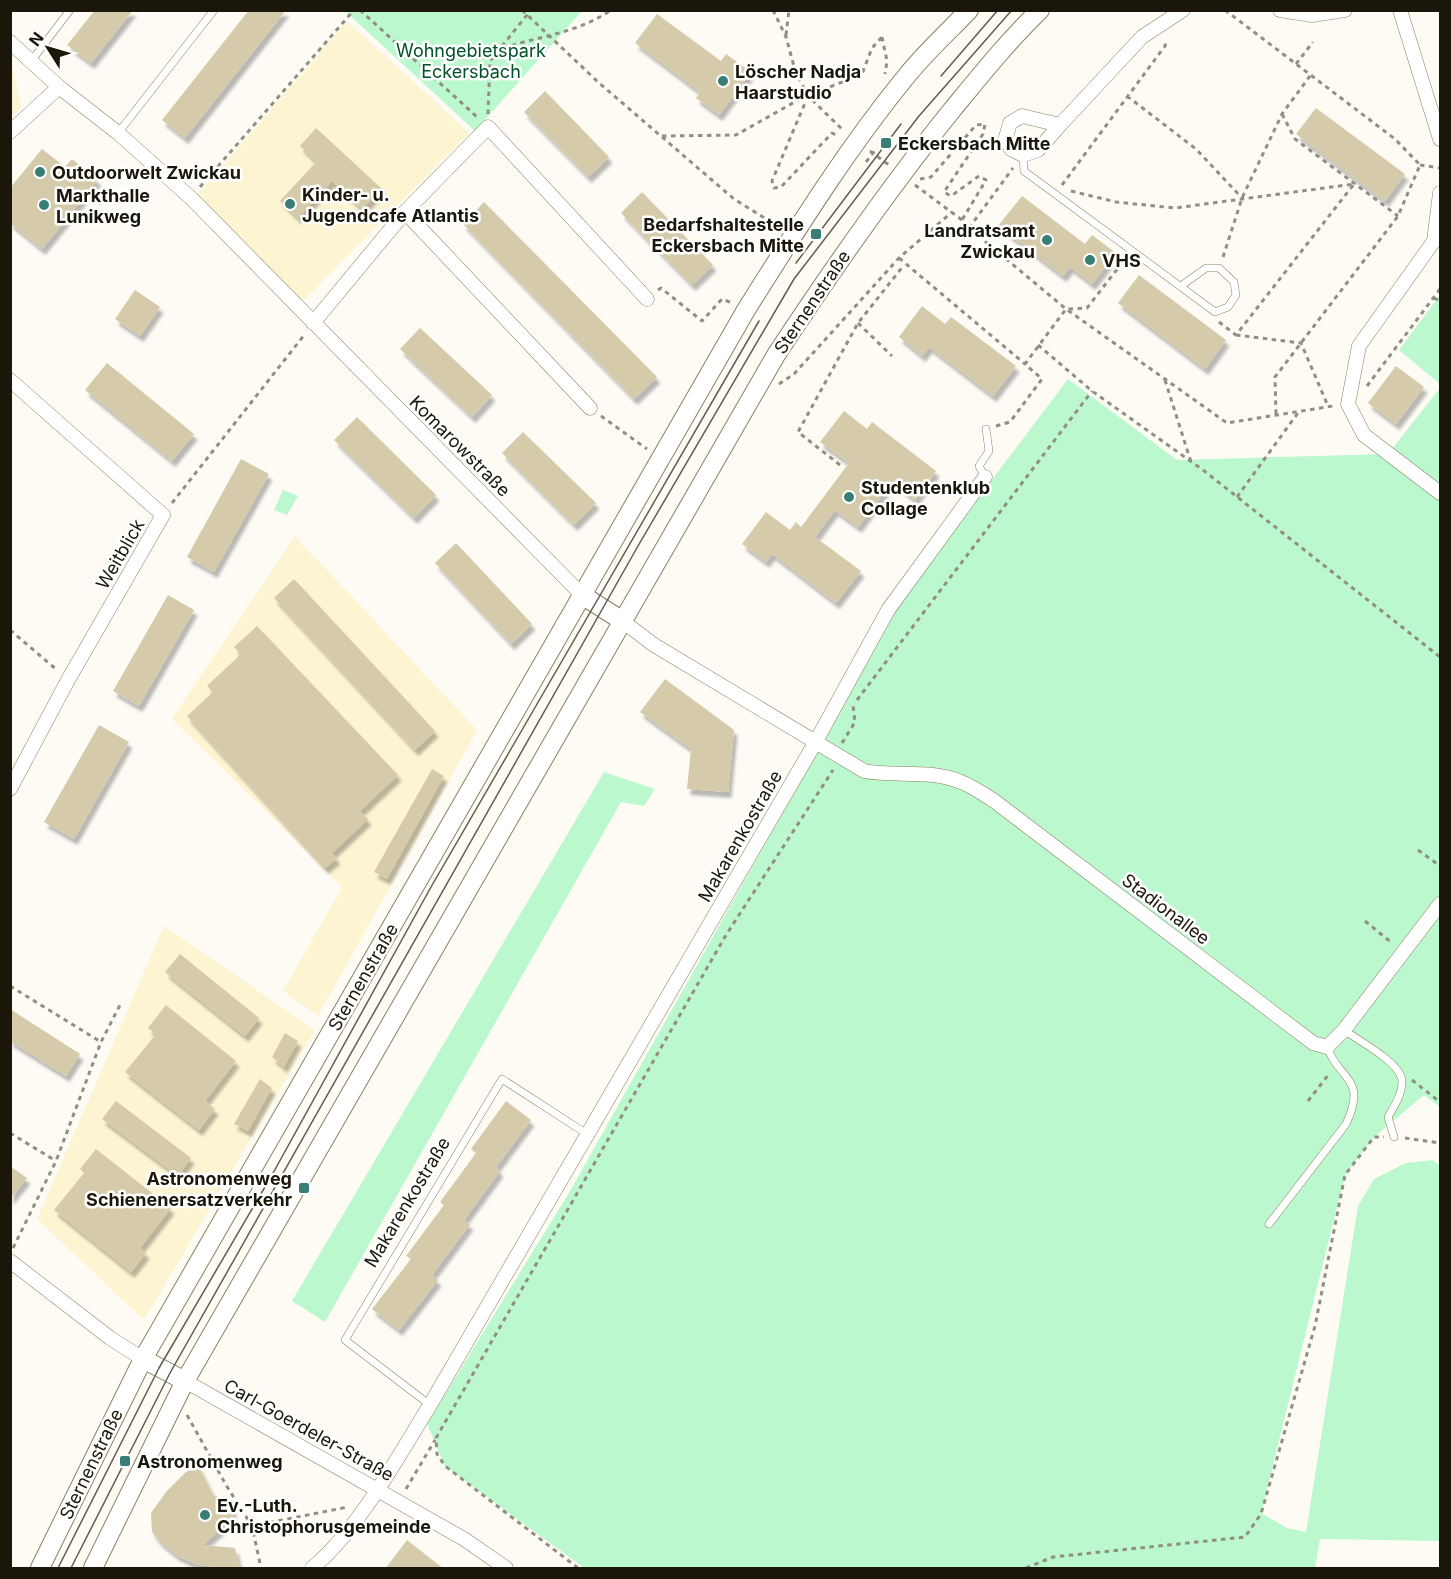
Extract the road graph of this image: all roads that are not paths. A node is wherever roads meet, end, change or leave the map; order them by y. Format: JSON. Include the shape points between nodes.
{"nodes":[{"id":1,"x":70,"y":10,"type":"edge"},
{"id":2,"x":214,"y":10,"type":"edge"},
{"id":3,"x":969,"y":10,"type":"edge"},
{"id":4,"x":1040,"y":10,"type":"edge"},
{"id":5,"x":1280,"y":10,"type":"edge"},
{"id":6,"x":1345,"y":10,"type":"edge"},
{"id":7,"x":1400,"y":10,"type":"edge"},
{"id":8,"x":1312,"y":13,"type":"edge"},
{"id":9,"x":1178,"y":14,"type":"edge"},
{"id":10,"x":10,"y":42,"type":"edge"},
{"id":11,"x":32,"y":60,"type":"junction"},
{"id":12,"x":59,"y":87,"type":"junction"},
{"id":13,"x":1060,"y":126,"type":"junction"},
{"id":14,"x":10,"y":132,"type":"edge"},
{"id":15,"x":118,"y":133,"type":"junction"},
{"id":16,"x":1440,"y":139,"type":"edge"},
{"id":17,"x":1023,"y":155,"type":"junction"},
{"id":18,"x":1440,"y":193,"type":"edge"},
{"id":19,"x":405,"y":212,"type":"junction"},
{"id":20,"x":1181,"y":286,"type":"junction"},
{"id":21,"x":647,"y":299,"type":"road end"},
{"id":22,"x":313,"y":323,"type":"junction"},
{"id":23,"x":10,"y":380,"type":"edge"},
{"id":24,"x":590,"y":408,"type":"road end"},
{"id":25,"x":986,"y":429,"type":"road end"},
{"id":26,"x":985,"y":477,"type":"joint"},
{"id":27,"x":1440,"y":493,"type":"edge"},
{"id":28,"x":582,"y":595,"type":"junction"},
{"id":29,"x":621,"y":620,"type":"junction"},
{"id":30,"x":815,"y":743,"type":"junction"},
{"id":31,"x":15,"y":770,"type":"edge"},
{"id":32,"x":10,"y":789,"type":"edge"},
{"id":33,"x":1440,"y":904,"type":"edge"},
{"id":34,"x":1344,"y":1030,"type":"junction"},
{"id":35,"x":1327,"y":1047,"type":"junction"},
{"id":36,"x":587,"y":1134,"type":"junction"},
{"id":37,"x":1394,"y":1137,"type":"road end"},
{"id":38,"x":1269,"y":1224,"type":"dead end"},
{"id":39,"x":10,"y":1261,"type":"edge"},
{"id":40,"x":143,"y":1359,"type":"junction"},
{"id":41,"x":181,"y":1388,"type":"junction"},
{"id":42,"x":430,"y":1405,"type":"junction"},
{"id":43,"x":377,"y":1489,"type":"junction"},
{"id":44,"x":39,"y":1569,"type":"edge"},
{"id":45,"x":93,"y":1569,"type":"edge"},
{"id":46,"x":312,"y":1569,"type":"edge"},
{"id":47,"x":506,"y":1569,"type":"edge"}],
"edges":[{"from":1,"to":11,"type":"lane"},
{"from":2,"to":15,"type":"lane"},
{"from":3,"to":28,"type":"street","name":"Sternenstraße","via":[[887,100],[869,148],[792,236]]},
{"from":4,"to":29,"type":"street","name":"Sternenstraße","via":[[1016,33],[908,179],[836,264],[776,355]]},
{"from":5,"to":8,"type":"street"},
{"from":6,"to":8,"type":"street"},
{"from":7,"to":16,"type":"street"},
{"from":9,"to":13,"type":"street","via":[[1142,37]]},
{"from":10,"to":11,"type":"street","name":"Komarowstraße"},
{"from":11,"to":12,"type":"street","name":"Komarowstraße"},
{"from":12,"to":14,"type":"street"},
{"from":12,"to":15,"type":"street","name":"Komarowstraße"},
{"from":13,"to":17,"type":"street","via":[[1038,150]]},
{"from":13,"to":17,"type":"street","via":[[1029,116],[1015,119],[1006,129],[1007,143]]},
{"from":15,"to":22,"type":"street","name":"Komarowstraße","via":[[191,198]]},
{"from":17,"to":20,"type":"lane","via":[[1024,171]]},
{"from":18,"to":27,"type":"street","via":[[1434,241],[1359,346],[1348,404],[1364,435]]},
{"from":19,"to":21,"type":"street","via":[[488,127]]},
{"from":19,"to":22,"type":"street"},
{"from":19,"to":24,"type":"street"},
{"from":20,"to":20,"type":"lane","via":[[1206,268],[1220,268],[1234,282],[1236,295],[1228,306],[1215,312]]},
{"from":22,"to":28,"type":"street","name":"Komarowstraße"},
{"from":23,"to":31,"type":"street","name":"Weitblick","via":[[163,515]]},
{"from":25,"to":26,"type":"lane","name":"Makarenkostraße","via":[[989,451],[979,466]]},
{"from":26,"to":30,"type":"street","name":"Makarenkostraße","via":[[888,610]]},
{"from":28,"to":29,"type":"street"},
{"from":28,"to":40,"type":"street","name":"Sternenstraße"},
{"from":29,"to":30,"type":"street","via":[[654,645]]},
{"from":29,"to":41,"type":"street","name":"Sternenstraße"},
{"from":30,"to":35,"type":"street","name":"Stadionallee","via":[[864,771],[886,775],[931,774],[960,781],[993,800],[1313,1043]]},
{"from":30,"to":36,"type":"street","name":"Makarenkostraße"},
{"from":31,"to":32,"type":"street","name":"Weitblick"},
{"from":33,"to":34,"type":"street"},
{"from":34,"to":35,"type":"street"},
{"from":34,"to":37,"type":"lane","via":[[1397,1067],[1403,1081],[1388,1117]]},
{"from":35,"to":38,"type":"lane","via":[[1336,1065],[1348,1075],[1354,1100],[1351,1113]]},
{"from":36,"to":42,"type":"street","name":"Makarenkostraße"},
{"from":36,"to":42,"type":"lane","name":"Makarenkostraße","via":[[502,1078],[345,1340]]},
{"from":39,"to":40,"type":"street"},
{"from":40,"to":41,"type":"street"},
{"from":40,"to":44,"type":"street","name":"Sternenstraße"},
{"from":41,"to":43,"type":"street","name":"Carl-Goerdeler-Straße"},
{"from":41,"to":45,"type":"street","name":"Sternenstraße"},
{"from":42,"to":43,"type":"street","name":"Makarenkostraße"},
{"from":43,"to":46,"type":"street","name":"Makarenkostraße","via":[[331,1553]]},
{"from":43,"to":47,"type":"street","name":"Carl-Goerdeler-Straße","via":[[464,1539]]}]}
